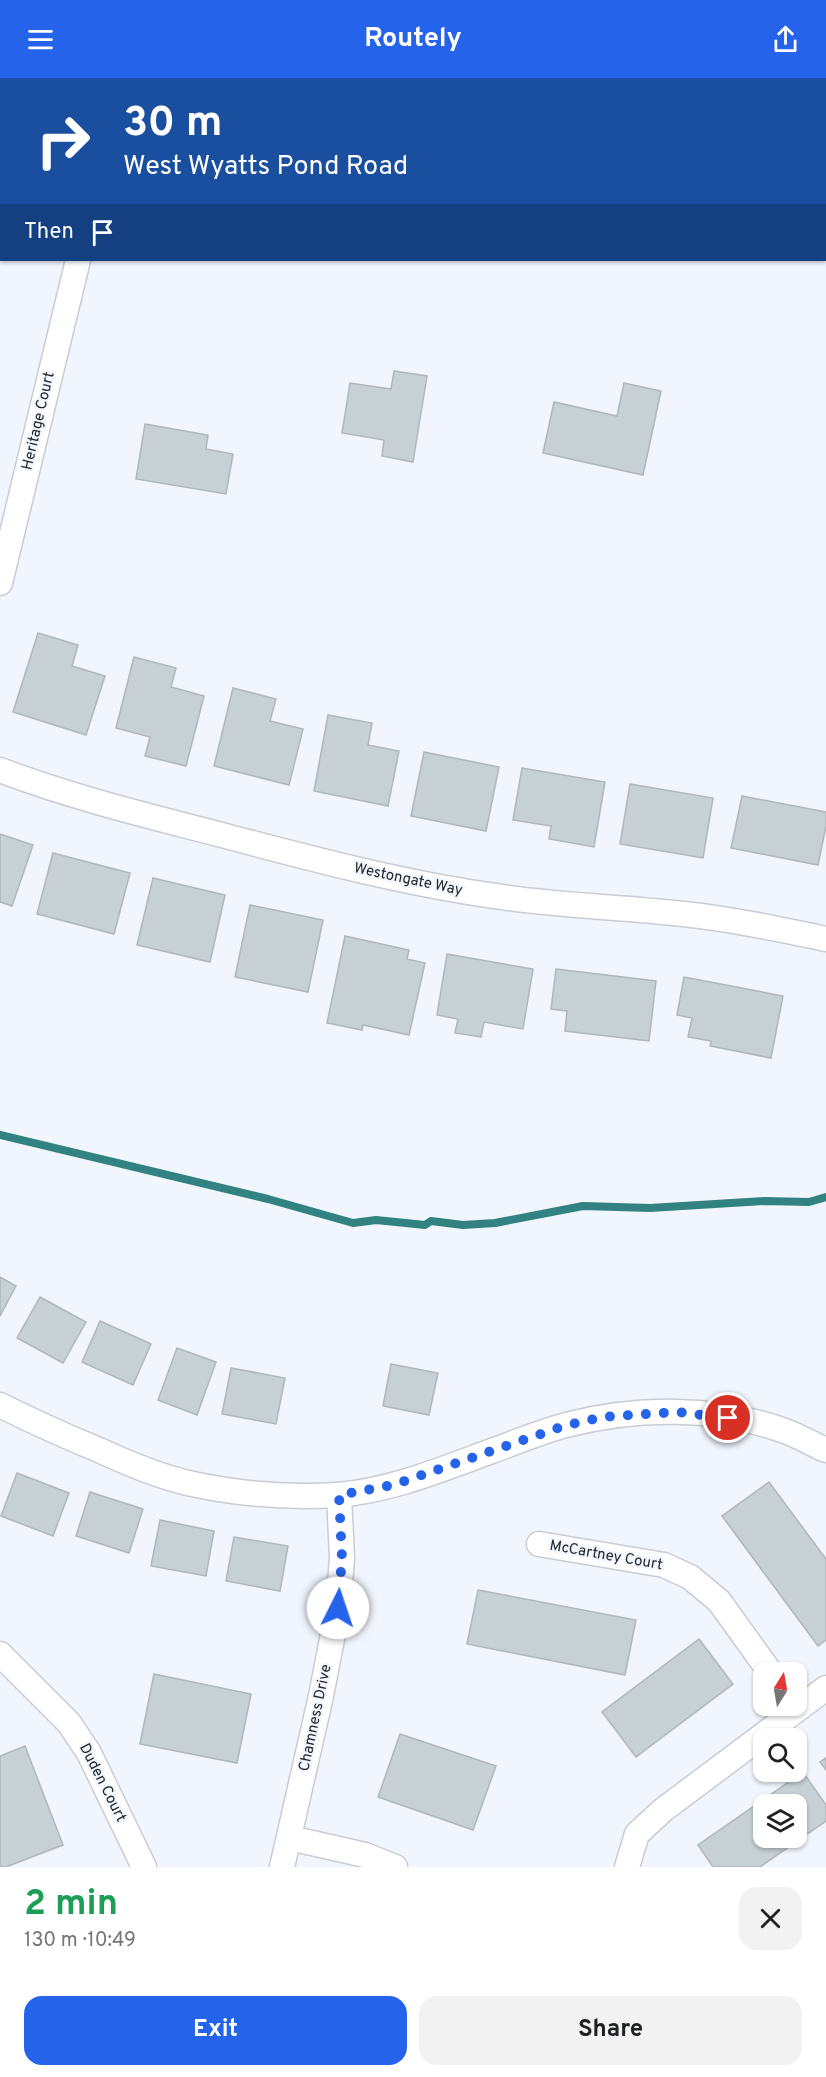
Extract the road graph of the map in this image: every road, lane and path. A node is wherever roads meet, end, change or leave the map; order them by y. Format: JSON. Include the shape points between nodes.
{"nodes":[{"id":1,"x":78,"y":261,"type":"edge"},
{"id":2,"x":0,"y":583,"type":"edge"},
{"id":3,"x":0,"y":770,"type":"edge"},
{"id":4,"x":826,"y":939,"type":"edge"},
{"id":5,"x":0,"y":1404,"type":"edge"},
{"id":6,"x":826,"y":1450,"type":"edge"},
{"id":7,"x":339,"y":1495,"type":"junction"},
{"id":8,"x":539,"y":1544,"type":"dead end"},
{"id":9,"x":0,"y":1654,"type":"edge"},
{"id":10,"x":763,"y":1662,"type":"edge"},
{"id":11,"x":826,"y":1688,"type":"edge"},
{"id":12,"x":807,"y":1700,"type":"edge"},
{"id":13,"x":784,"y":1716,"type":"edge"},
{"id":14,"x":290,"y":1839,"type":"junction"},
{"id":15,"x":144,"y":1867,"type":"edge"},
{"id":16,"x":282,"y":1867,"type":"edge"},
{"id":17,"x":395,"y":1867,"type":"edge"},
{"id":18,"x":627,"y":1867,"type":"edge"}],
"edges":[{"from":1,"to":2,"type":"street","name":"Heritage Court"},
{"from":3,"to":4,"type":"street","name":"Westongate Way","via":[[41,786],[253,844],[444,888],[546,903],[734,920]]},
{"from":5,"to":7,"type":"street","via":[[128,1463],[186,1482],[277,1496]]},
{"from":6,"to":7,"type":"street","via":[[785,1431],[748,1421],[687,1413],[637,1413],[564,1426],[393,1485]]},
{"from":7,"to":14,"type":"street","name":"Chamness Drive","via":[[342,1558],[338,1608]]},
{"from":8,"to":10,"type":"street","name":"McCartney Court","via":[[664,1565],[690,1577],[719,1600]]},
{"from":9,"to":15,"type":"street","name":"Duden Court","via":[[69,1723],[89,1753]]},
{"from":11,"to":12,"type":"street"},
{"from":13,"to":18,"type":"street","via":[[637,1834]]},
{"from":14,"to":16,"type":"street","name":"Chamness Drive"},
{"from":14,"to":17,"type":"street","via":[[365,1855]]}]}
